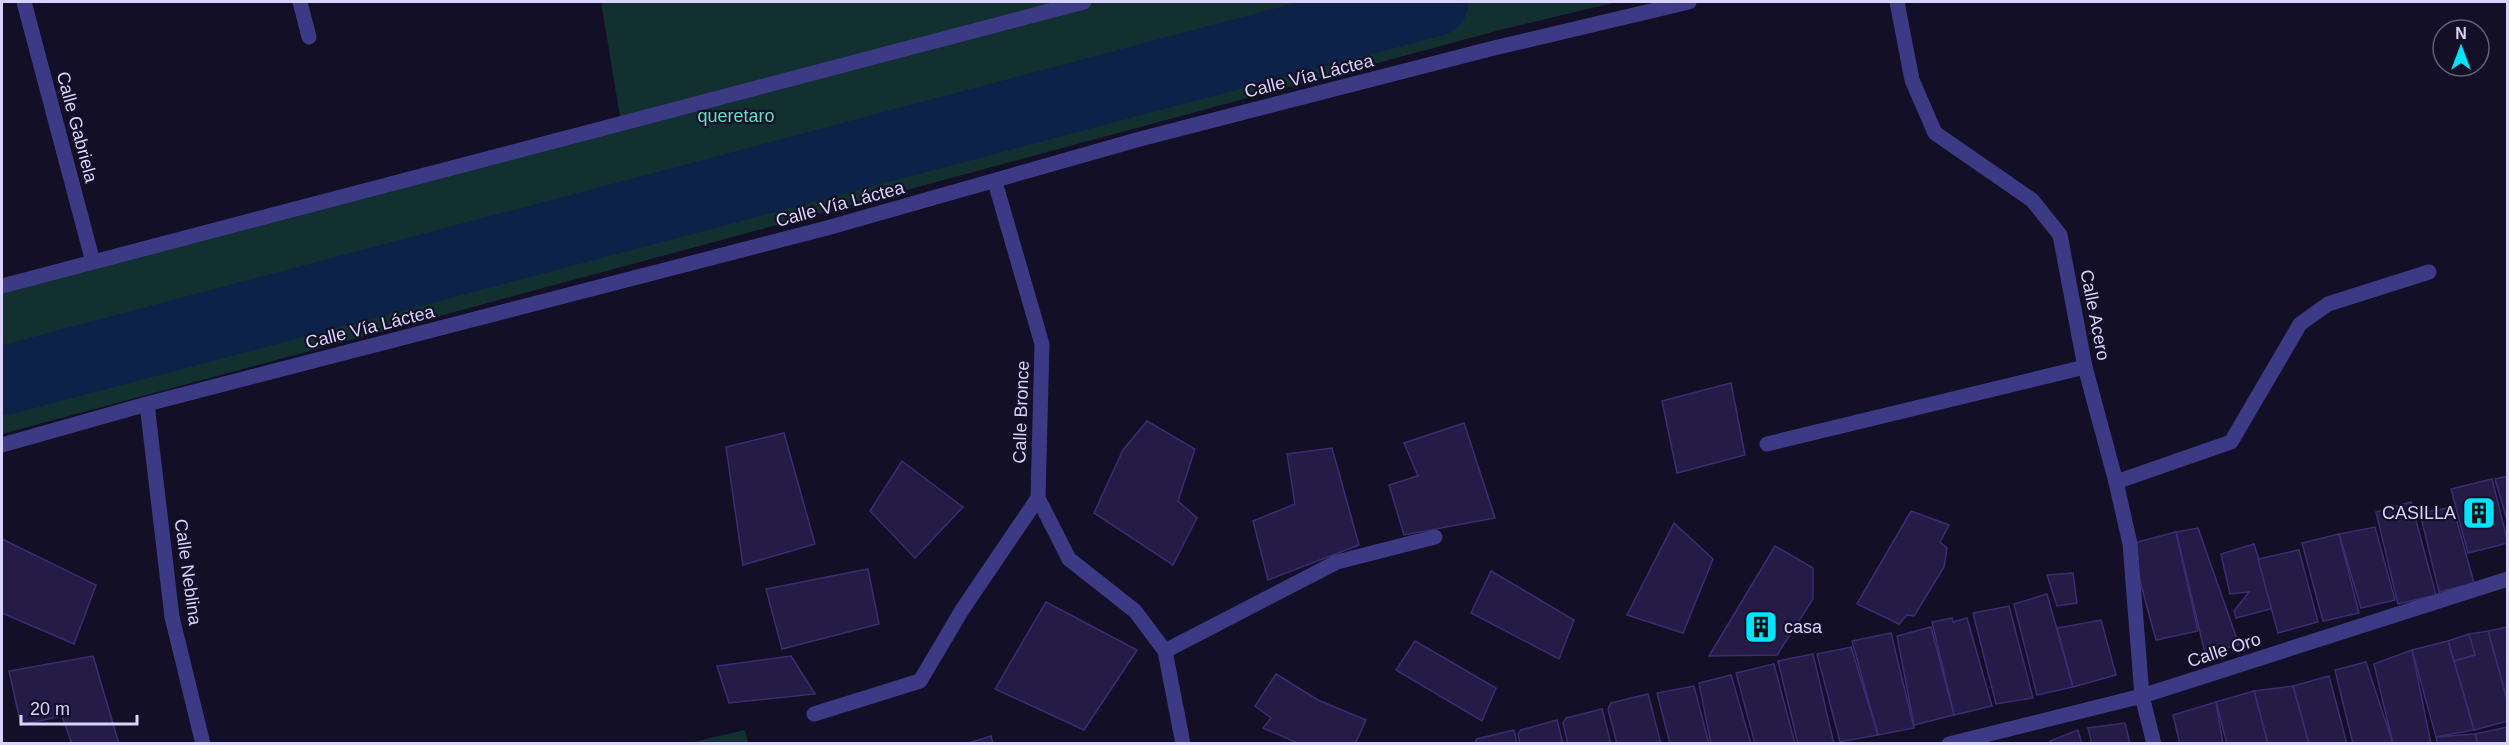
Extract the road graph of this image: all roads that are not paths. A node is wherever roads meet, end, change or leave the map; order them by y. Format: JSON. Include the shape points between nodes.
{"nodes":[{"id":1,"x":24,"y":2,"type":"edge"},
{"id":2,"x":300,"y":2,"type":"edge"},
{"id":3,"x":1084,"y":2,"type":"edge"},
{"id":4,"x":1689,"y":2,"type":"edge"},
{"id":5,"x":1898,"y":2,"type":"edge"},
{"id":6,"x":309,"y":37,"type":"dead end"},
{"id":7,"x":995,"y":182,"type":"junction"},
{"id":8,"x":93,"y":262,"type":"junction"},
{"id":9,"x":2429,"y":272,"type":"dead end"},
{"id":10,"x":2,"y":286,"type":"edge"},
{"id":11,"x":2085,"y":367,"type":"junction"},
{"id":12,"x":147,"y":404,"type":"junction"},
{"id":13,"x":1767,"y":444,"type":"dead end"},
{"id":14,"x":2,"y":445,"type":"edge"},
{"id":15,"x":2116,"y":482,"type":"junction"},
{"id":16,"x":1038,"y":498,"type":"junction"},
{"id":17,"x":1435,"y":537,"type":"dead end"},
{"id":18,"x":2508,"y":579,"type":"edge"},
{"id":19,"x":1165,"y":651,"type":"junction"},
{"id":20,"x":2142,"y":696,"type":"junction"},
{"id":21,"x":814,"y":714,"type":"dead end"},
{"id":22,"x":203,"y":744,"type":"edge"},
{"id":23,"x":1183,"y":744,"type":"edge"},
{"id":24,"x":1949,"y":744,"type":"edge"},
{"id":25,"x":2154,"y":744,"type":"edge"}],
"edges":[{"from":1,"to":8,"type":"street","name":"Calle Gabriela"},
{"from":2,"to":6,"type":"street"},
{"from":3,"to":8,"type":"street"},
{"from":4,"to":7,"type":"street","name":"Calle Vía Láctea","via":[[1140,139]]},
{"from":5,"to":11,"type":"street","name":"Calle Acero","via":[[1912,80],[1935,133],[2032,200],[2060,235]]},
{"from":7,"to":12,"type":"street","name":"Calle Vía Láctea"},
{"from":7,"to":16,"type":"street","name":"Calle Bronce","via":[[1042,344]]},
{"from":8,"to":10,"type":"street"},
{"from":9,"to":15,"type":"street","via":[[2328,304],[2300,324],[2231,441]]},
{"from":11,"to":13,"type":"street"},
{"from":11,"to":15,"type":"street","name":"Calle Acero"},
{"from":12,"to":14,"type":"street","name":"Calle Vía Láctea"},
{"from":12,"to":22,"type":"street","name":"Calle Neblina","via":[[172,617]]},
{"from":15,"to":20,"type":"street","name":"Calle Acero","via":[[2130,544]]},
{"from":16,"to":19,"type":"street","name":"Calle Bronce","via":[[1069,559],[1135,611]]},
{"from":16,"to":21,"type":"street","via":[[962,610],[920,681]]},
{"from":17,"to":19,"type":"street","via":[[1337,562]]},
{"from":18,"to":20,"type":"street","name":"Calle Oro"},
{"from":19,"to":23,"type":"street"},
{"from":20,"to":24,"type":"street","name":"Calle Oro"},
{"from":20,"to":25,"type":"street","name":"Calle Acero"}]}
